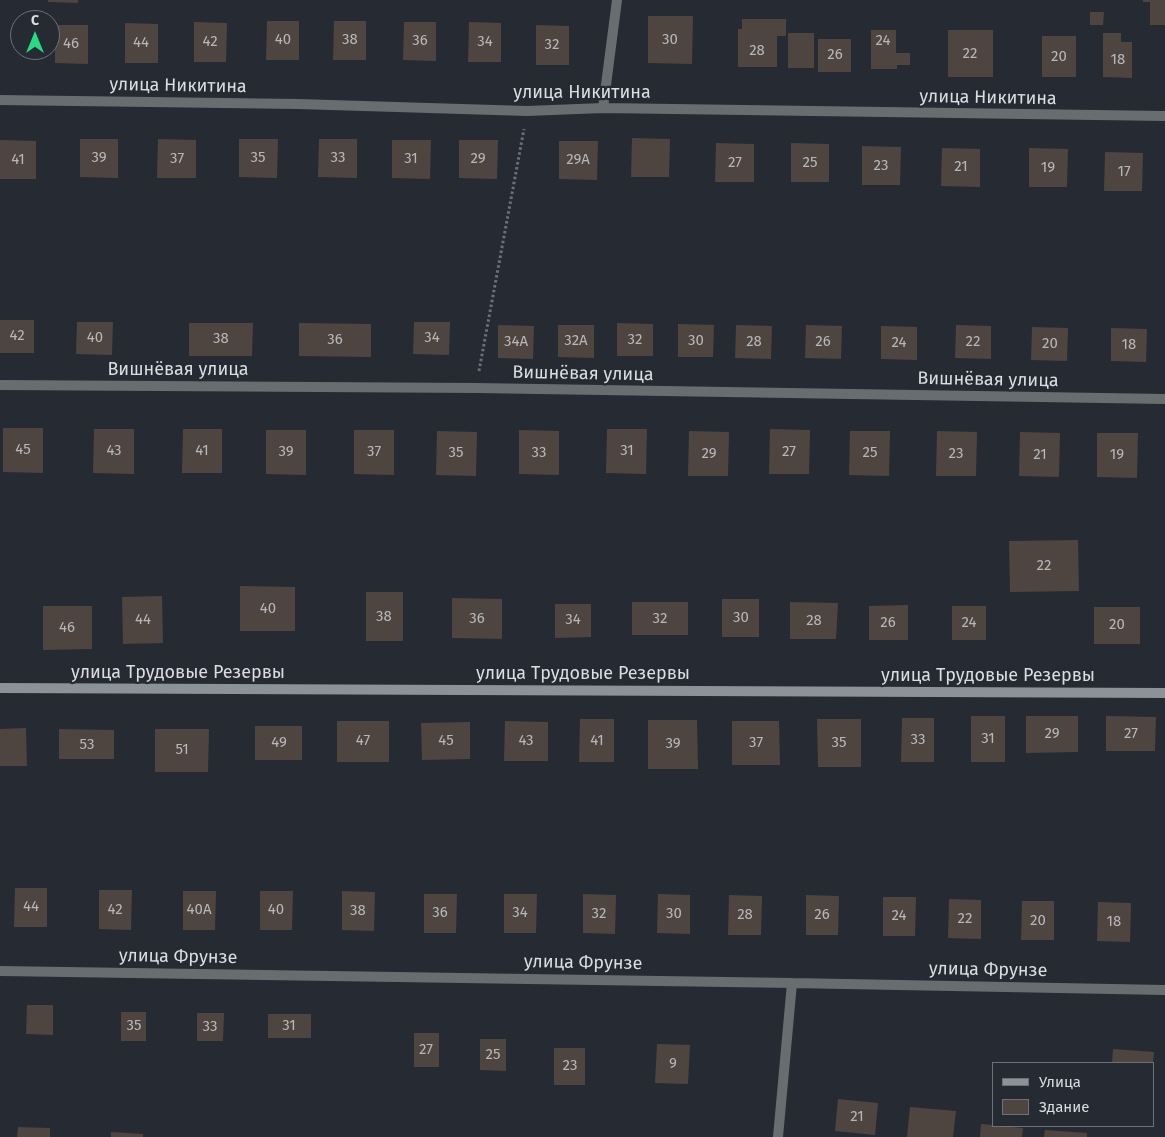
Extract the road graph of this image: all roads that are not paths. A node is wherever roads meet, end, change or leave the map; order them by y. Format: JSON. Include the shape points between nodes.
{"nodes":[{"id":1,"x":617,"y":0,"type":"edge"},
{"id":2,"x":0,"y":100,"type":"edge"},
{"id":3,"x":603,"y":108,"type":"junction"},
{"id":4,"x":1165,"y":116,"type":"edge"},
{"id":5,"x":0,"y":385,"type":"edge"},
{"id":6,"x":1165,"y":399,"type":"edge"},
{"id":7,"x":0,"y":688,"type":"edge"},
{"id":8,"x":1165,"y":693,"type":"edge"},
{"id":9,"x":0,"y":971,"type":"edge"},
{"id":10,"x":792,"y":982,"type":"junction"},
{"id":11,"x":1165,"y":990,"type":"edge"},
{"id":12,"x":778,"y":1137,"type":"edge"}],
"edges":[{"from":1,"to":3,"type":"street"},
{"from":2,"to":3,"type":"street","name":"улица Никитина","via":[[527,111]]},
{"from":3,"to":4,"type":"street","name":"улица Никитина"},
{"from":5,"to":6,"type":"street","name":"Вишнёвая улица","via":[[476,388]]},
{"from":7,"to":8,"type":"main road","name":"улица Трудовые Резервы"},
{"from":9,"to":10,"type":"street","name":"улица Фрунзе"},
{"from":10,"to":11,"type":"street","name":"улица Фрунзе"},
{"from":10,"to":12,"type":"street"}]}
